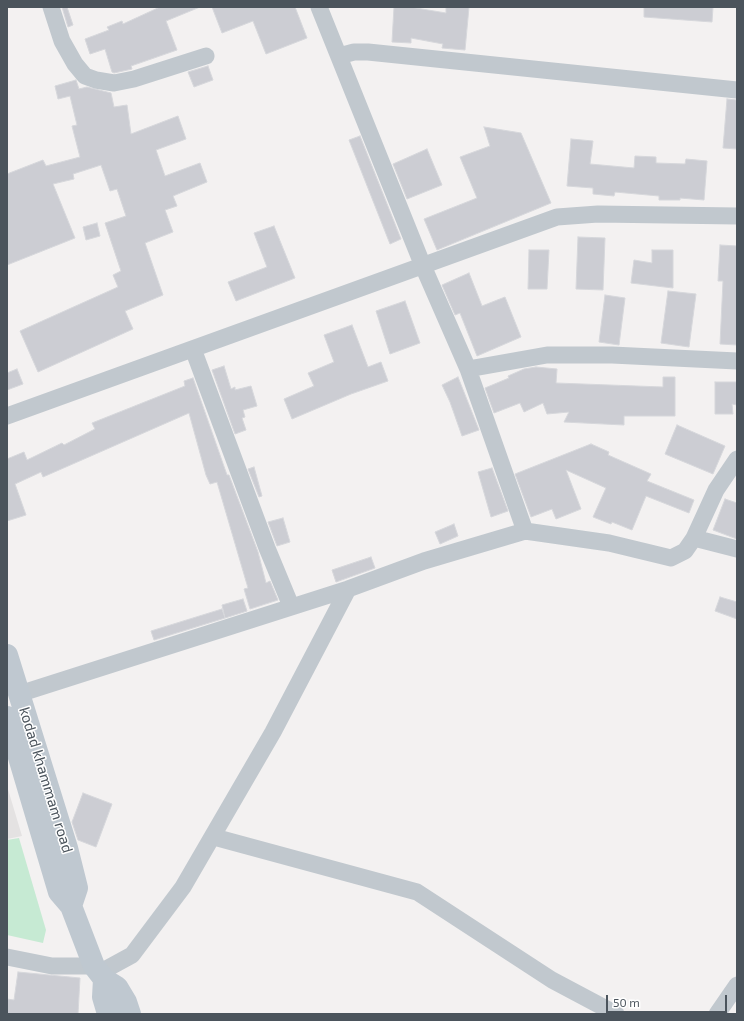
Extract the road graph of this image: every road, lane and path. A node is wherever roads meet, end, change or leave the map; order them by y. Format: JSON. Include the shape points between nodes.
{"nodes":[{"id":1,"x":51,"y":7,"type":"edge"},
{"id":2,"x":319,"y":7,"type":"edge"},
{"id":3,"x":206,"y":56,"type":"dead end"},
{"id":4,"x":339,"y":56,"type":"junction"},
{"id":5,"x":737,"y":90,"type":"edge"},
{"id":6,"x":737,"y":216,"type":"edge"},
{"id":7,"x":423,"y":266,"type":"junction"},
{"id":8,"x":193,"y":349,"type":"junction"},
{"id":9,"x":737,"y":361,"type":"edge"},
{"id":10,"x":468,"y":369,"type":"junction"},
{"id":11,"x":7,"y":416,"type":"edge"},
{"id":12,"x":737,"y":459,"type":"edge"},
{"id":13,"x":525,"y":531,"type":"junction"},
{"id":14,"x":694,"y":538,"type":"junction"},
{"id":15,"x":737,"y":549,"type":"edge"},
{"id":16,"x":348,"y":589,"type":"junction"},
{"id":17,"x":291,"y":606,"type":"junction"},
{"id":18,"x":7,"y":655,"type":"edge"},
{"id":19,"x":20,"y":694,"type":"junction"},
{"id":20,"x":7,"y":717,"type":"edge"},
{"id":21,"x":214,"y":837,"type":"junction"},
{"id":22,"x":71,"y":906,"type":"junction"},
{"id":23,"x":7,"y":957,"type":"edge"},
{"id":24,"x":99,"y":972,"type":"junction"},
{"id":25,"x":737,"y":985,"type":"edge"},
{"id":26,"x":108,"y":1014,"type":"edge"},
{"id":27,"x":130,"y":1014,"type":"edge"},
{"id":28,"x":616,"y":1014,"type":"edge"},
{"id":29,"x":717,"y":1014,"type":"edge"}],
"edges":[{"from":1,"to":3,"type":"street","via":[[62,41],[75,64],[85,76],[96,80],[114,83],[134,79]]},
{"from":2,"to":4,"type":"street"},
{"from":4,"to":5,"type":"street","via":[[368,52]]},
{"from":4,"to":7,"type":"street"},
{"from":6,"to":7,"type":"street","via":[[598,214],[557,217]]},
{"from":7,"to":8,"type":"street"},
{"from":7,"to":10,"type":"street"},
{"from":8,"to":11,"type":"street"},
{"from":8,"to":17,"type":"street","via":[[264,541]]},
{"from":9,"to":10,"type":"street","via":[[612,355],[547,355]]},
{"from":10,"to":13,"type":"street"},
{"from":12,"to":14,"type":"street","via":[[716,490]]},
{"from":13,"to":14,"type":"street","via":[[609,543],[671,558],[685,551]]},
{"from":13,"to":16,"type":"street","via":[[424,561]]},
{"from":14,"to":15,"type":"street"},
{"from":16,"to":17,"type":"street"},
{"from":16,"to":21,"type":"street"},
{"from":17,"to":19,"type":"street"},
{"from":18,"to":19,"type":"main road","name":"kodad khammam road"},
{"from":19,"to":22,"type":"main road","name":"kodad khammam road","via":[[77,888]]},
{"from":20,"to":22,"type":"main road","name":"kodad khammam road","via":[[59,892]]},
{"from":21,"to":24,"type":"street","via":[[183,887],[132,955]]},
{"from":21,"to":28,"type":"street","via":[[417,892],[552,980]]},
{"from":22,"to":24,"type":"main road","name":"kodad khammam road"},
{"from":23,"to":24,"type":"street"},
{"from":24,"to":26,"type":"main road"},
{"from":24,"to":27,"type":"main road","via":[[117,987]]},
{"from":25,"to":29,"type":"street"}]}
